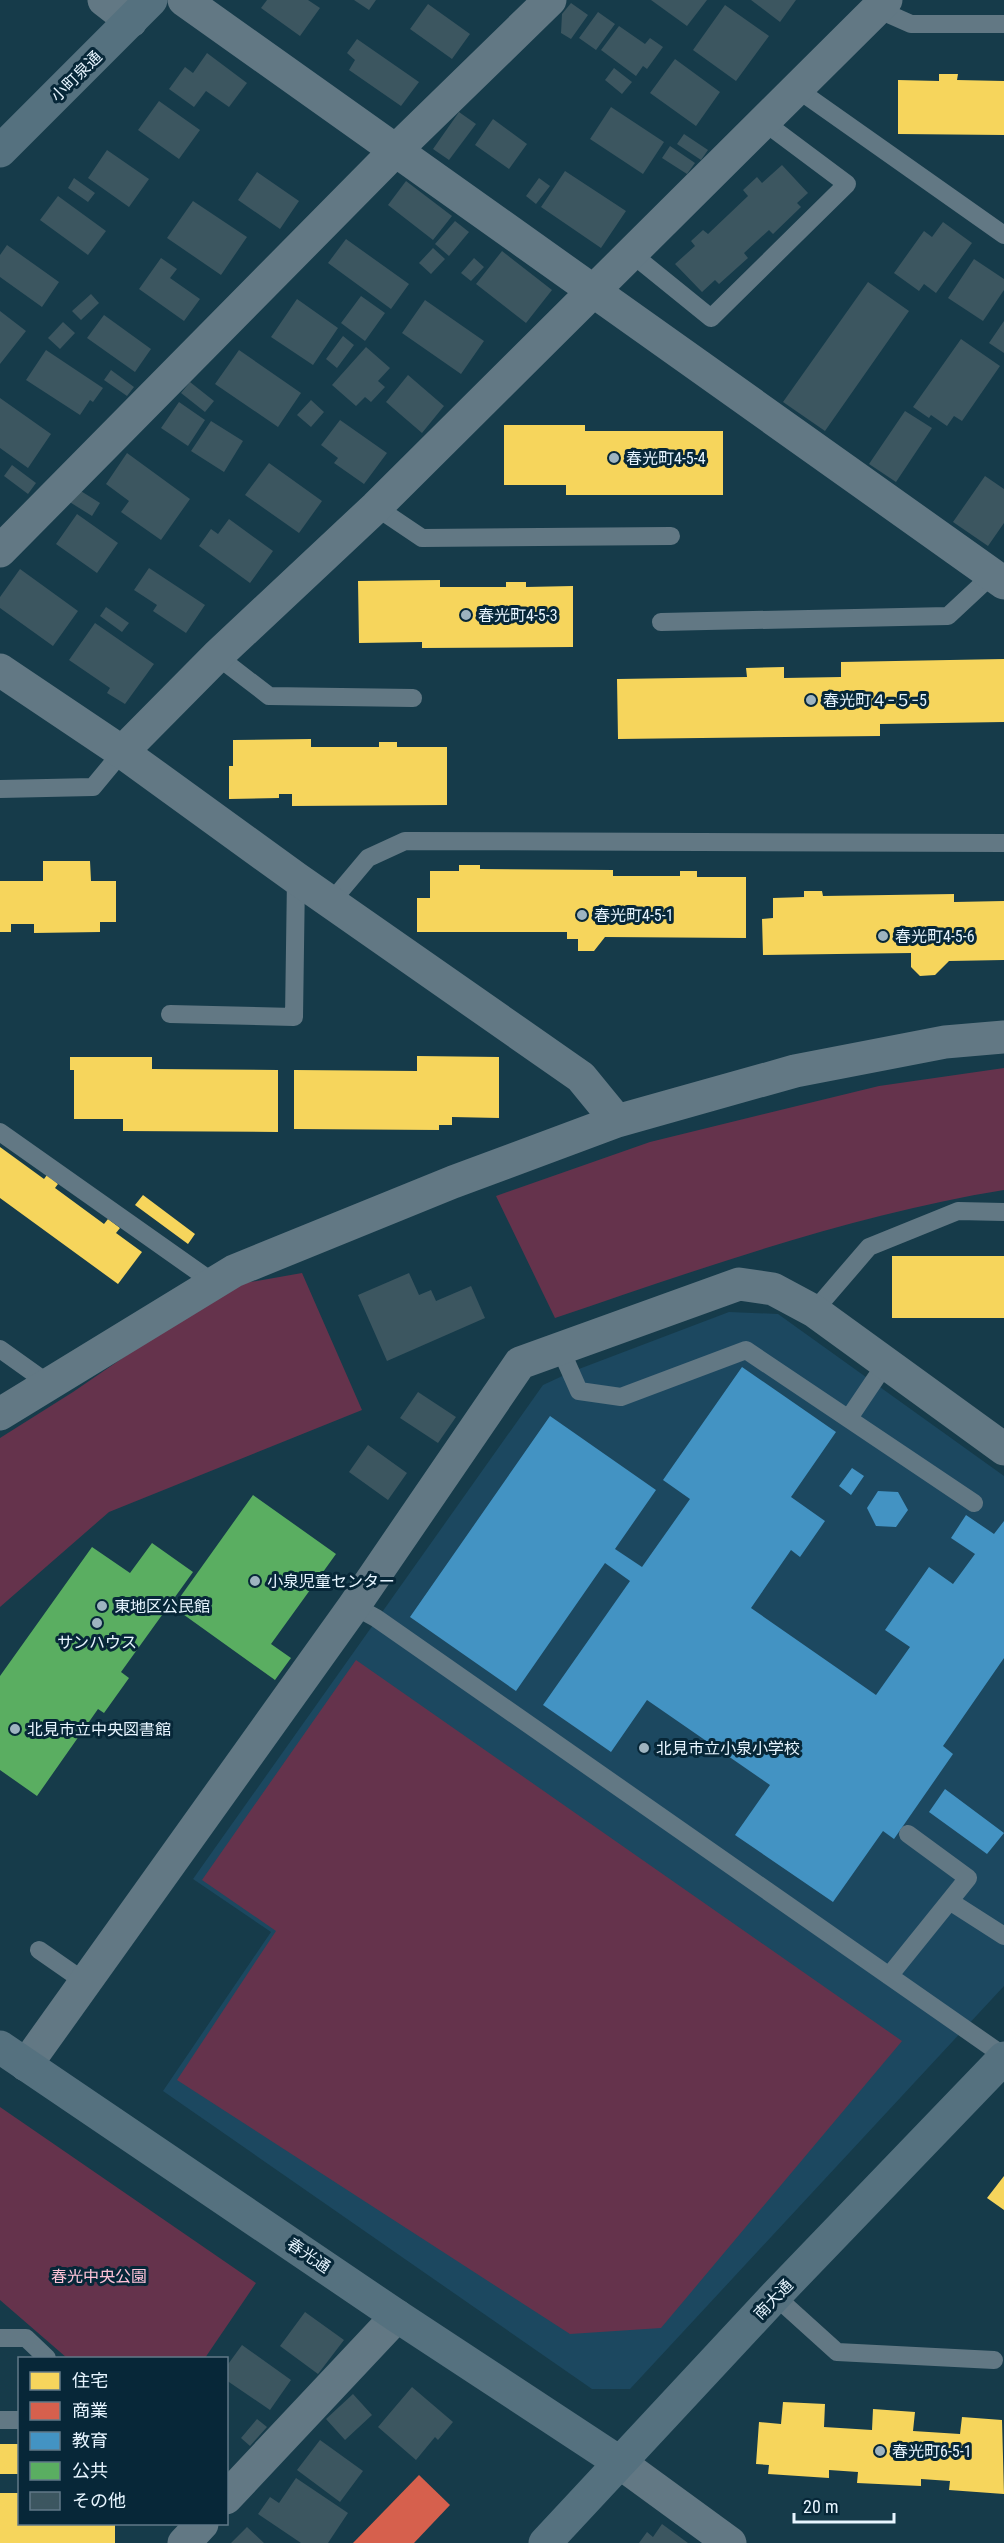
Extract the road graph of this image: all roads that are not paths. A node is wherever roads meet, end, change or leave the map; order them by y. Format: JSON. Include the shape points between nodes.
{"nodes":[{"id":1,"x":104,"y":0,"type":"edge"},
{"id":2,"x":184,"y":0,"type":"edge"},
{"id":3,"x":550,"y":0,"type":"edge"},
{"id":4,"x":881,"y":4,"type":"edge"},
{"id":5,"x":141,"y":11,"type":"edge"},
{"id":6,"x":1004,"y":24,"type":"edge"},
{"id":7,"x":797,"y":89,"type":"junction"},
{"id":8,"x":764,"y":122,"type":"junction"},
{"id":9,"x":397,"y":149,"type":"junction"},
{"id":10,"x":0,"y":151,"type":"edge"},
{"id":11,"x":1004,"y":235,"type":"edge"},
{"id":12,"x":632,"y":254,"type":"junction"},
{"id":13,"x":594,"y":292,"type":"junction"},
{"id":14,"x":376,"y":507,"type":"junction"},
{"id":15,"x":671,"y":536,"type":"dead end"},
{"id":16,"x":0,"y":551,"type":"edge"},
{"id":17,"x":998,"y":579,"type":"edge"},
{"id":18,"x":661,"y":622,"type":"dead end"},
{"id":19,"x":217,"y":656,"type":"junction"},
{"id":20,"x":0,"y":670,"type":"edge"},
{"id":21,"x":413,"y":698,"type":"dead end"},
{"id":22,"x":122,"y":752,"type":"junction"},
{"id":23,"x":0,"y":789,"type":"edge"},
{"id":24,"x":1004,"y":843,"type":"edge"},
{"id":25,"x":296,"y":878,"type":"junction"},
{"id":26,"x":331,"y":902,"type":"junction"},
{"id":27,"x":170,"y":1014,"type":"dead end"},
{"id":28,"x":1004,"y":1037,"type":"edge"},
{"id":29,"x":617,"y":1121,"type":"junction"},
{"id":30,"x":0,"y":1132,"type":"edge"},
{"id":31,"x":1004,"y":1212,"type":"edge"},
{"id":32,"x":214,"y":1283,"type":"junction"},
{"id":33,"x":814,"y":1311,"type":"junction"},
{"id":34,"x":560,"y":1348,"type":"junction"},
{"id":35,"x":0,"y":1349,"type":"edge"},
{"id":36,"x":886,"y":1363,"type":"junction"},
{"id":37,"x":49,"y":1384,"type":"junction"},
{"id":38,"x":0,"y":1414,"type":"edge"},
{"id":39,"x":849,"y":1418,"type":"junction"},
{"id":40,"x":1004,"y":1449,"type":"edge"},
{"id":41,"x":974,"y":1503,"type":"dead end"},
{"id":42,"x":354,"y":1606,"type":"junction"},
{"id":43,"x":908,"y":1834,"type":"dead end"},
{"id":44,"x":951,"y":1902,"type":"junction"},
{"id":45,"x":1004,"y":1936,"type":"edge"},
{"id":46,"x":39,"y":1950,"type":"dead end"},
{"id":47,"x":889,"y":1976,"type":"junction"},
{"id":48,"x":85,"y":1982,"type":"junction"},
{"id":49,"x":13,"y":2056,"type":"edge"},
{"id":50,"x":1004,"y":2057,"type":"edge"},
{"id":51,"x":775,"y":2296,"type":"junction"},
{"id":52,"x":397,"y":2316,"type":"junction"},
{"id":53,"x":0,"y":2338,"type":"edge"},
{"id":54,"x":46,"y":2357,"type":"edge"},
{"id":55,"x":993,"y":2360,"type":"dead end"},
{"id":56,"x":0,"y":2420,"type":"edge"},
{"id":57,"x":18,"y":2420,"type":"edge"},
{"id":58,"x":619,"y":2462,"type":"junction"},
{"id":59,"x":228,"y":2496,"type":"edge"},
{"id":60,"x":200,"y":2525,"type":"edge"},
{"id":61,"x":184,"y":2543,"type":"edge"},
{"id":62,"x":545,"y":2543,"type":"edge"},
{"id":63,"x":730,"y":2543,"type":"edge"}],
"edges":[{"from":1,"to":5,"type":"street"},
{"from":2,"to":9,"type":"street"},
{"from":3,"to":9,"type":"street"},
{"from":4,"to":6,"type":"lane","via":[[911,24]]},
{"from":4,"to":7,"type":"street"},
{"from":5,"to":10,"type":"street","name":"小町泉通"},
{"from":7,"to":8,"type":"street"},
{"from":7,"to":11,"type":"lane"},
{"from":8,"to":12,"type":"street"},
{"from":8,"to":12,"type":"lane","via":[[847,184],[711,318]]},
{"from":9,"to":13,"type":"street"},
{"from":9,"to":16,"type":"street"},
{"from":12,"to":13,"type":"street"},
{"from":13,"to":14,"type":"street"},
{"from":13,"to":17,"type":"street"},
{"from":14,"to":15,"type":"lane","via":[[422,538]]},
{"from":14,"to":19,"type":"street"},
{"from":17,"to":18,"type":"lane","via":[[948,616]]},
{"from":19,"to":21,"type":"lane","via":[[269,696]]},
{"from":19,"to":22,"type":"street"},
{"from":20,"to":22,"type":"street"},
{"from":22,"to":23,"type":"lane","via":[[93,787]]},
{"from":22,"to":25,"type":"street"},
{"from":24,"to":26,"type":"lane","via":[[405,841],[368,858]]},
{"from":25,"to":26,"type":"street"},
{"from":25,"to":27,"type":"lane","via":[[294,1017]]},
{"from":26,"to":29,"type":"street","via":[[581,1077]]},
{"from":28,"to":29,"type":"street","via":[[945,1042],[795,1071]]},
{"from":29,"to":32,"type":"street","via":[[453,1182],[234,1271]]},
{"from":30,"to":32,"type":"lane"},
{"from":31,"to":33,"type":"lane","via":[[958,1211],[869,1247]]},
{"from":32,"to":37,"type":"street"},
{"from":33,"to":34,"type":"street","via":[[773,1288],[739,1284]]},
{"from":33,"to":36,"type":"street"},
{"from":34,"to":39,"type":"lane","via":[[579,1391],[621,1397],[746,1350]]},
{"from":34,"to":42,"type":"street","via":[[520,1363]]},
{"from":35,"to":37,"type":"lane"},
{"from":36,"to":39,"type":"lane"},
{"from":36,"to":40,"type":"street"},
{"from":37,"to":38,"type":"street"},
{"from":39,"to":41,"type":"lane"},
{"from":42,"to":47,"type":"lane"},
{"from":42,"to":48,"type":"street"},
{"from":43,"to":44,"type":"lane","via":[[968,1878]]},
{"from":44,"to":45,"type":"lane"},
{"from":44,"to":47,"type":"lane"},
{"from":46,"to":48,"type":"lane"},
{"from":47,"to":50,"type":"lane"},
{"from":48,"to":49,"type":"street"},
{"from":49,"to":52,"type":"street","name":"春光通"},
{"from":50,"to":51,"type":"street","name":"南大通"},
{"from":51,"to":55,"type":"lane","via":[[837,2352]]},
{"from":51,"to":58,"type":"street","name":"南大通"},
{"from":52,"to":58,"type":"street","name":"春光通"},
{"from":52,"to":59,"type":"street"},
{"from":53,"to":54,"type":"lane","via":[[26,2338]]},
{"from":56,"to":57,"type":"lane"},
{"from":58,"to":62,"type":"street","name":"南大通"},
{"from":58,"to":63,"type":"street"},
{"from":60,"to":61,"type":"street"}]}
